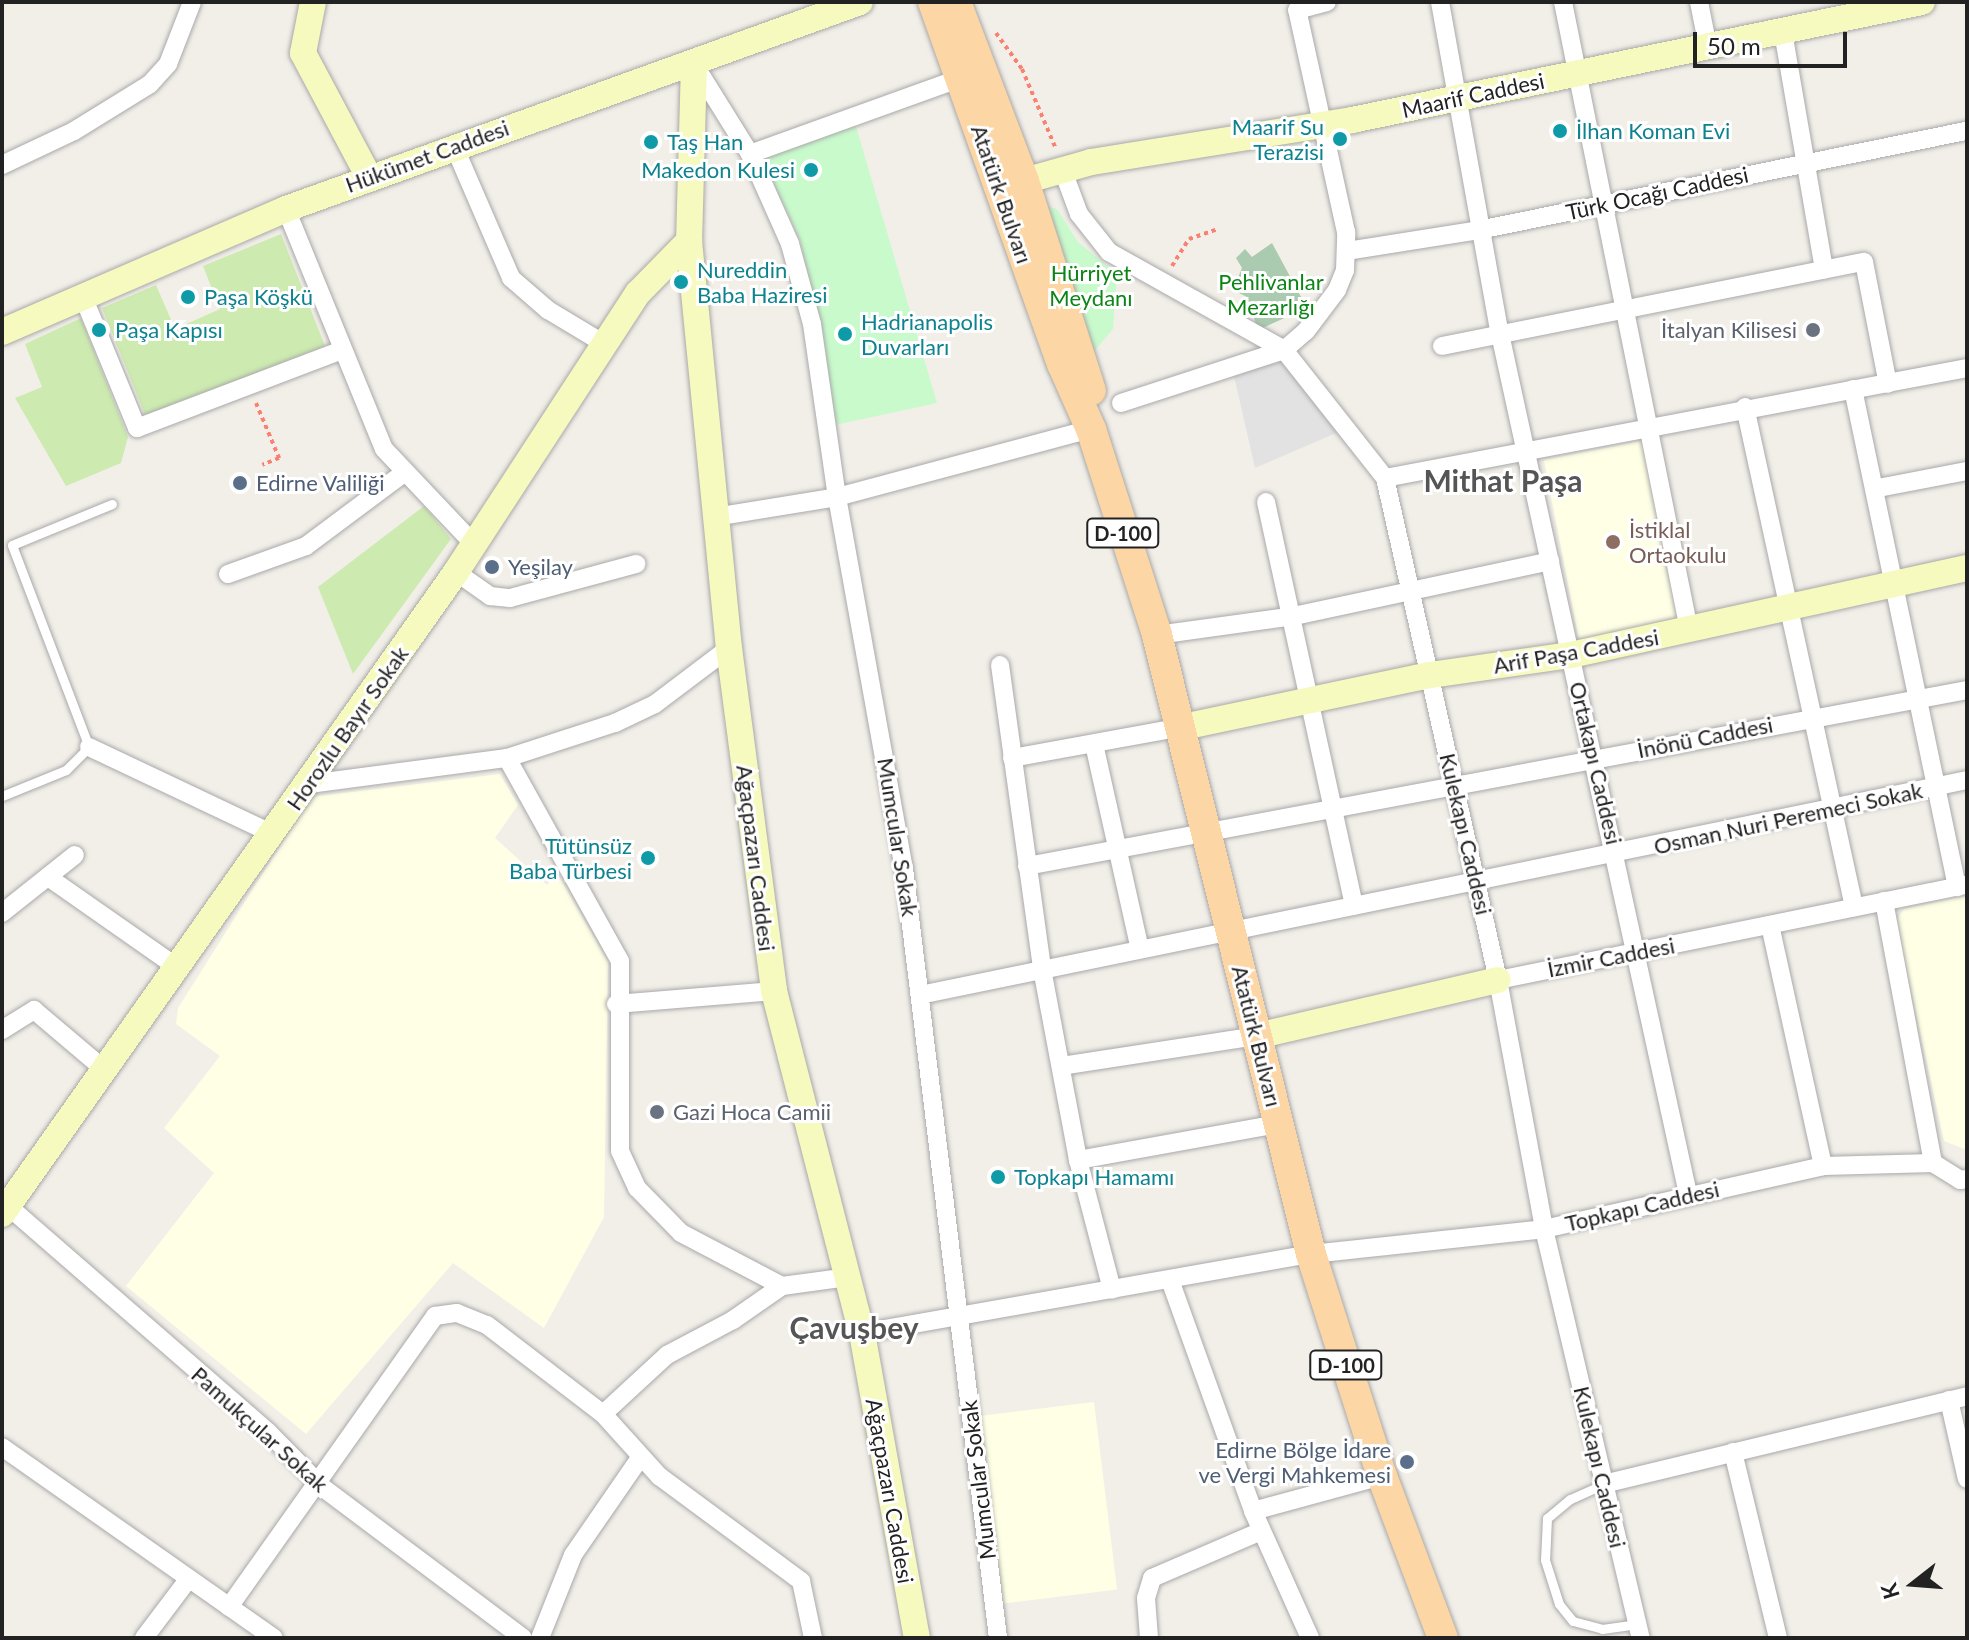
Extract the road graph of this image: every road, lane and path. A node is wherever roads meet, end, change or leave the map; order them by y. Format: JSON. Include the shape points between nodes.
{"nodes":[{"id":1,"x":192,"y":2,"type":"edge"},
{"id":2,"x":313,"y":2,"type":"edge"},
{"id":3,"x":860,"y":2,"type":"edge"},
{"id":4,"x":933,"y":2,"type":"edge"},
{"id":5,"x":956,"y":2,"type":"edge"},
{"id":6,"x":1327,"y":2,"type":"edge"},
{"id":7,"x":1440,"y":2,"type":"edge"},
{"id":8,"x":1563,"y":2,"type":"edge"},
{"id":9,"x":1699,"y":2,"type":"edge"},
{"id":10,"x":1922,"y":2,"type":"edge"},
{"id":11,"x":991,"y":27,"type":"dead end"},
{"id":12,"x":1783,"y":32,"type":"junction"},
{"id":13,"x":1708,"y":47,"type":"junction"},
{"id":14,"x":694,"y":64,"type":"junction"},
{"id":15,"x":1575,"y":73,"type":"junction"},
{"id":16,"x":961,"y":78,"type":"junction"},
{"id":17,"x":1455,"y":100,"type":"junction"},
{"id":18,"x":1321,"y":126,"type":"junction"},
{"id":19,"x":1967,"y":131,"type":"edge"},
{"id":20,"x":454,"y":146,"type":"junction"},
{"id":21,"x":750,"y":154,"type":"junction"},
{"id":22,"x":1806,"y":163,"type":"junction"},
{"id":23,"x":2,"y":165,"type":"edge"},
{"id":24,"x":1063,"y":171,"type":"junction"},
{"id":25,"x":369,"y":177,"type":"junction"},
{"id":26,"x":1012,"y":185,"type":"junction"},
{"id":27,"x":1604,"y":204,"type":"junction"},
{"id":28,"x":286,"y":209,"type":"junction"},
{"id":29,"x":1218,"y":229,"type":"dead end"},
{"id":30,"x":1479,"y":230,"type":"junction"},
{"id":31,"x":689,"y":241,"type":"junction"},
{"id":32,"x":1347,"y":251,"type":"junction"},
{"id":33,"x":1824,"y":269,"type":"junction"},
{"id":34,"x":1164,"y":283,"type":"junction"},
{"id":35,"x":82,"y":294,"type":"junction"},
{"id":36,"x":1624,"y":311,"type":"junction"},
{"id":37,"x":2,"y":332,"type":"edge"},
{"id":38,"x":1500,"y":334,"type":"junction"},
{"id":39,"x":603,"y":343,"type":"junction"},
{"id":40,"x":1442,"y":346,"type":"dead end"},
{"id":41,"x":1284,"y":350,"type":"junction"},
{"id":42,"x":340,"y":351,"type":"junction"},
{"id":43,"x":1967,"y":368,"type":"edge"},
{"id":44,"x":1888,"y":384,"type":"junction"},
{"id":45,"x":249,"y":386,"type":"junction"},
{"id":46,"x":1853,"y":389,"type":"junction"},
{"id":47,"x":1121,"y":403,"type":"dead end"},
{"id":48,"x":1745,"y":407,"type":"junction"},
{"id":49,"x":1091,"y":429,"type":"junction"},
{"id":50,"x":1650,"y":430,"type":"junction"},
{"id":51,"x":1528,"y":451,"type":"junction"},
{"id":52,"x":262,"y":465,"type":"dead end"},
{"id":53,"x":1967,"y":471,"type":"edge"},
{"id":54,"x":404,"y":473,"type":"junction"},
{"id":55,"x":1385,"y":478,"type":"junction"},
{"id":56,"x":1878,"y":488,"type":"junction"},
{"id":57,"x":837,"y":497,"type":"junction"},
{"id":58,"x":1266,"y":502,"type":"dead end"},
{"id":59,"x":112,"y":504,"type":"dead end"},
{"id":60,"x":715,"y":517,"type":"junction"},
{"id":61,"x":473,"y":543,"type":"junction"},
{"id":62,"x":1550,"y":561,"type":"junction"},
{"id":63,"x":636,"y":564,"type":"dead end"},
{"id":64,"x":1967,"y":568,"type":"edge"},
{"id":65,"x":456,"y":572,"type":"junction"},
{"id":66,"x":228,"y":574,"type":"dead end"},
{"id":67,"x":1896,"y":581,"type":"junction"},
{"id":68,"x":1410,"y":587,"type":"junction"},
{"id":69,"x":1787,"y":604,"type":"junction"},
{"id":70,"x":1294,"y":616,"type":"junction"},
{"id":71,"x":1689,"y":630,"type":"junction"},
{"id":72,"x":1157,"y":635,"type":"junction"},
{"id":73,"x":729,"y":648,"type":"junction"},
{"id":74,"x":1571,"y":655,"type":"junction"},
{"id":75,"x":1000,"y":665,"type":"dead end"},
{"id":76,"x":1430,"y":675,"type":"junction"},
{"id":77,"x":1967,"y":690,"type":"edge"},
{"id":78,"x":1312,"y":698,"type":"junction"},
{"id":79,"x":1918,"y":699,"type":"junction"},
{"id":80,"x":1810,"y":717,"type":"junction"},
{"id":81,"x":1183,"y":727,"type":"junction"},
{"id":82,"x":1094,"y":744,"type":"junction"},
{"id":83,"x":89,"y":747,"type":"junction"},
{"id":84,"x":507,"y":758,"type":"junction"},
{"id":85,"x":1012,"y":758,"type":"junction"},
{"id":86,"x":1592,"y":758,"type":"junction"},
{"id":87,"x":1967,"y":780,"type":"edge"},
{"id":88,"x":1454,"y":783,"type":"junction"},
{"id":89,"x":309,"y":784,"type":"junction"},
{"id":90,"x":1937,"y":786,"type":"junction"},
{"id":91,"x":2,"y":796,"type":"edge"},
{"id":92,"x":1332,"y":809,"type":"junction"},
{"id":93,"x":1831,"y":809,"type":"junction"},
{"id":94,"x":1208,"y":832,"type":"junction"},
{"id":95,"x":273,"y":834,"type":"junction"},
{"id":96,"x":1119,"y":846,"type":"junction"},
{"id":97,"x":1618,"y":854,"type":"junction"},
{"id":98,"x":75,"y":855,"type":"dead end"},
{"id":99,"x":1027,"y":866,"type":"junction"},
{"id":100,"x":48,"y":877,"type":"junction"},
{"id":101,"x":1476,"y":881,"type":"junction"},
{"id":102,"x":1962,"y":886,"type":"edge"},
{"id":103,"x":1884,"y":901,"type":"junction"},
{"id":104,"x":1354,"y":906,"type":"junction"},
{"id":105,"x":1854,"y":907,"type":"junction"},
{"id":106,"x":2,"y":913,"type":"edge"},
{"id":107,"x":1770,"y":925,"type":"junction"},
{"id":108,"x":1232,"y":931,"type":"junction"},
{"id":109,"x":1140,"y":949,"type":"junction"},
{"id":110,"x":1636,"y":951,"type":"junction"},
{"id":111,"x":178,"y":968,"type":"junction"},
{"id":112,"x":1042,"y":969,"type":"junction"},
{"id":113,"x":1498,"y":980,"type":"junction"},
{"id":114,"x":774,"y":991,"type":"junction"},
{"id":115,"x":920,"y":995,"type":"junction"},
{"id":116,"x":616,"y":1004,"type":"junction"},
{"id":117,"x":2,"y":1030,"type":"edge"},
{"id":118,"x":1257,"y":1036,"type":"junction"},
{"id":119,"x":1061,"y":1066,"type":"junction"},
{"id":120,"x":105,"y":1070,"type":"junction"},
{"id":121,"x":1278,"y":1124,"type":"junction"},
{"id":122,"x":1078,"y":1160,"type":"junction"},
{"id":123,"x":1933,"y":1163,"type":"junction"},
{"id":124,"x":1823,"y":1166,"type":"junction"},
{"id":125,"x":1967,"y":1179,"type":"edge"},
{"id":126,"x":1688,"y":1194,"type":"junction"},
{"id":127,"x":5,"y":1210,"type":"edge"},
{"id":128,"x":1544,"y":1229,"type":"junction"},
{"id":129,"x":1311,"y":1254,"type":"junction"},
{"id":130,"x":849,"y":1277,"type":"junction"},
{"id":131,"x":1170,"y":1280,"type":"junction"},
{"id":132,"x":782,"y":1286,"type":"junction"},
{"id":133,"x":1112,"y":1290,"type":"junction"},
{"id":134,"x":959,"y":1320,"type":"junction"},
{"id":135,"x":862,"y":1333,"type":"junction"},
{"id":136,"x":1958,"y":1398,"type":"edge"},
{"id":137,"x":603,"y":1414,"type":"junction"},
{"id":138,"x":2,"y":1447,"type":"edge"},
{"id":139,"x":1733,"y":1452,"type":"junction"},
{"id":140,"x":640,"y":1458,"type":"junction"},
{"id":141,"x":1382,"y":1476,"type":"junction"},
{"id":142,"x":1967,"y":1479,"type":"edge"},
{"id":143,"x":316,"y":1481,"type":"junction"},
{"id":144,"x":1604,"y":1484,"type":"junction"},
{"id":145,"x":1253,"y":1511,"type":"junction"},
{"id":146,"x":1261,"y":1531,"type":"junction"},
{"id":147,"x":187,"y":1581,"type":"junction"},
{"id":148,"x":229,"y":1607,"type":"junction"},
{"id":149,"x":1640,"y":1631,"type":"edge"},
{"id":150,"x":144,"y":1638,"type":"edge"},
{"id":151,"x":274,"y":1638,"type":"edge"},
{"id":152,"x":523,"y":1638,"type":"edge"},
{"id":153,"x":540,"y":1638,"type":"edge"},
{"id":154,"x":813,"y":1638,"type":"edge"},
{"id":155,"x":917,"y":1638,"type":"edge"},
{"id":156,"x":998,"y":1638,"type":"edge"},
{"id":157,"x":1149,"y":1638,"type":"edge"},
{"id":158,"x":1310,"y":1638,"type":"edge"},
{"id":159,"x":1443,"y":1638,"type":"edge"},
{"id":160,"x":1778,"y":1638,"type":"edge"}],
"edges":[{"from":1,"to":23,"type":"street","via":[[168,64],[150,84],[74,131]]},
{"from":2,"to":25,"type":"street","via":[[303,53]]},
{"from":3,"to":14,"type":"street","name":"Hükümet Caddesi"},
{"from":4,"to":16,"type":"main road","name":"Atatürk Bulvarı","number":"D-100"},
{"from":5,"to":26,"type":"main road","name":"Atatürk Bulvarı","number":"D-100"},
{"from":6,"to":18,"type":"street","via":[[1297,10]]},
{"from":7,"to":17,"type":"street","name":"Ortakapı Caddesi"},
{"from":8,"to":15,"type":"street"},
{"from":9,"to":13,"type":"street"},
{"from":10,"to":12,"type":"street","name":"Maarif Caddesi"},
{"from":11,"to":24,"type":"path","via":[[1022,69]]},
{"from":12,"to":13,"type":"street","name":"Maarif Caddesi"},
{"from":12,"to":22,"type":"street"},
{"from":13,"to":15,"type":"street","name":"Maarif Caddesi"},
{"from":14,"to":20,"type":"street","name":"Hükümet Caddesi"},
{"from":14,"to":21,"type":"street","name":"Mumcular Sokak"},
{"from":14,"to":31,"type":"street","name":"Ağaçpazarı Caddesi"},
{"from":15,"to":17,"type":"street","name":"Maarif Caddesi"},
{"from":15,"to":27,"type":"street"},
{"from":16,"to":21,"type":"street"},
{"from":16,"to":26,"type":"main road","name":"Atatürk Bulvarı","number":"D-100"},
{"from":17,"to":18,"type":"street","name":"Maarif Caddesi"},
{"from":17,"to":30,"type":"street","name":"Ortakapı Caddesi"},
{"from":18,"to":24,"type":"street","name":"Maarif Caddesi"},
{"from":18,"to":32,"type":"street"},
{"from":19,"to":22,"type":"street","name":"Türk Ocağı Caddesi"},
{"from":20,"to":25,"type":"street","name":"Hükümet Caddesi"},
{"from":20,"to":39,"type":"street","via":[[511,278],[548,310]]},
{"from":21,"to":57,"type":"street","name":"Mumcular Sokak","via":[[790,244],[812,324]]},
{"from":22,"to":27,"type":"street","name":"Türk Ocağı Caddesi"},
{"from":22,"to":33,"type":"street"},
{"from":24,"to":26,"type":"street","name":"Maarif Caddesi"},
{"from":24,"to":34,"type":"street","name":"Kulekapı Caddesi","via":[[1089,230],[1109,252]]},
{"from":25,"to":28,"type":"street","name":"Hükümet Caddesi"},
{"from":26,"to":49,"type":"main road","name":"Atatürk Bulvarı","number":"D-100","via":[[1090,388]]},
{"from":27,"to":30,"type":"street","name":"Türk Ocağı Caddesi"},
{"from":27,"to":36,"type":"street"},
{"from":28,"to":35,"type":"street","name":"Hükümet Caddesi"},
{"from":28,"to":42,"type":"street"},
{"from":29,"to":34,"type":"path","via":[[1189,239]]},
{"from":30,"to":32,"type":"street","name":"Türk Ocağı Caddesi"},
{"from":30,"to":38,"type":"street","name":"Ortakapı Caddesi"},
{"from":31,"to":39,"type":"street","name":"Horozlu Bayır Sokak","via":[[638,293]]},
{"from":31,"to":60,"type":"street","name":"Ağaçpazarı Caddesi"},
{"from":32,"to":41,"type":"street","via":[[1337,290]]},
{"from":33,"to":36,"type":"street"},
{"from":33,"to":44,"type":"street","via":[[1864,262]]},
{"from":34,"to":41,"type":"street","name":"Kulekapı Caddesi"},
{"from":35,"to":37,"type":"street","name":"Hükümet Caddesi"},
{"from":35,"to":45,"type":"street","via":[[137,428]]},
{"from":36,"to":38,"type":"street"},
{"from":36,"to":50,"type":"street"},
{"from":38,"to":40,"type":"street"},
{"from":38,"to":51,"type":"street","name":"Ortakapı Caddesi"},
{"from":39,"to":61,"type":"street","name":"Horozlu Bayır Sokak"},
{"from":41,"to":47,"type":"street"},
{"from":41,"to":55,"type":"street","name":"Kulekapı Caddesi"},
{"from":42,"to":45,"type":"street"},
{"from":42,"to":54,"type":"street","via":[[384,449]]},
{"from":43,"to":44,"type":"street"},
{"from":44,"to":46,"type":"street"},
{"from":45,"to":52,"type":"path","via":[[279,458]]},
{"from":46,"to":48,"type":"street"},
{"from":46,"to":56,"type":"street"},
{"from":48,"to":50,"type":"street"},
{"from":48,"to":69,"type":"street"},
{"from":49,"to":57,"type":"street"},
{"from":49,"to":72,"type":"main road","name":"Atatürk Bulvarı","number":"D-100"},
{"from":50,"to":51,"type":"street"},
{"from":50,"to":71,"type":"street"},
{"from":51,"to":55,"type":"street"},
{"from":51,"to":62,"type":"street","name":"Ortakapı Caddesi"},
{"from":53,"to":56,"type":"street"},
{"from":54,"to":61,"type":"street"},
{"from":54,"to":66,"type":"street","via":[[306,546]]},
{"from":55,"to":68,"type":"street","name":"Kulekapı Caddesi"},
{"from":56,"to":67,"type":"street"},
{"from":57,"to":60,"type":"street"},
{"from":57,"to":115,"type":"street","name":"Mumcular Sokak","via":[[904,868]]},
{"from":58,"to":70,"type":"street"},
{"from":59,"to":83,"type":"lane","via":[[12,545]]},
{"from":60,"to":73,"type":"street","name":"Ağaçpazarı Caddesi"},
{"from":61,"to":65,"type":"street","name":"Horozlu Bayır Sokak"},
{"from":62,"to":68,"type":"street"},
{"from":62,"to":74,"type":"street","name":"Ortakapı Caddesi"},
{"from":63,"to":65,"type":"street","via":[[510,598],[490,596]]},
{"from":64,"to":67,"type":"street","name":"Arif Paşa Caddesi"},
{"from":65,"to":89,"type":"street","name":"Horozlu Bayır Sokak"},
{"from":67,"to":69,"type":"street","name":"Arif Paşa Caddesi"},
{"from":67,"to":79,"type":"street"},
{"from":68,"to":70,"type":"street"},
{"from":68,"to":76,"type":"street","name":"Kulekapı Caddesi"},
{"from":69,"to":71,"type":"street","name":"Arif Paşa Caddesi"},
{"from":69,"to":80,"type":"street"},
{"from":70,"to":72,"type":"street"},
{"from":70,"to":78,"type":"street"},
{"from":71,"to":74,"type":"street","name":"Arif Paşa Caddesi"},
{"from":72,"to":81,"type":"main road","name":"Atatürk Bulvarı","number":"D-100"},
{"from":73,"to":84,"type":"street","via":[[655,704],[615,723]]},
{"from":73,"to":114,"type":"street","name":"Ağaçpazarı Caddesi"},
{"from":74,"to":76,"type":"street","name":"Arif Paşa Caddesi"},
{"from":74,"to":86,"type":"street","name":"Ortakapı Caddesi"},
{"from":75,"to":85,"type":"street"},
{"from":76,"to":78,"type":"street","name":"Arif Paşa Caddesi"},
{"from":76,"to":88,"type":"street","name":"Kulekapı Caddesi"},
{"from":77,"to":79,"type":"street","name":"İnönü Caddesi"},
{"from":78,"to":81,"type":"street","name":"Arif Paşa Caddesi"},
{"from":78,"to":92,"type":"street"},
{"from":79,"to":80,"type":"street","name":"İnönü Caddesi"},
{"from":79,"to":90,"type":"street"},
{"from":80,"to":86,"type":"street","name":"İnönü Caddesi"},
{"from":80,"to":93,"type":"street"},
{"from":81,"to":82,"type":"street"},
{"from":81,"to":94,"type":"main road","name":"Atatürk Bulvarı","number":"D-100"},
{"from":82,"to":85,"type":"street"},
{"from":82,"to":96,"type":"street"},
{"from":83,"to":91,"type":"lane","via":[[66,770]]},
{"from":83,"to":95,"type":"street"},
{"from":84,"to":89,"type":"street"},
{"from":84,"to":116,"type":"street","via":[[620,961]]},
{"from":85,"to":99,"type":"street"},
{"from":86,"to":88,"type":"street","name":"İnönü Caddesi"},
{"from":86,"to":97,"type":"street","name":"Ortakapı Caddesi"},
{"from":87,"to":90,"type":"street","name":"Osman Nuri Peremeci Sokak"},
{"from":88,"to":92,"type":"street","name":"İnönü Caddesi"},
{"from":88,"to":101,"type":"street","name":"Kulekapı Caddesi"},
{"from":89,"to":95,"type":"street","name":"Horozlu Bayır Sokak"},
{"from":90,"to":93,"type":"street","name":"Osman Nuri Peremeci Sokak"},
{"from":90,"to":102,"type":"street"},
{"from":92,"to":94,"type":"street","name":"İnönü Caddesi"},
{"from":92,"to":104,"type":"street"},
{"from":93,"to":97,"type":"street","name":"Osman Nuri Peremeci Sokak"},
{"from":93,"to":105,"type":"street"},
{"from":94,"to":96,"type":"street","name":"İnönü Caddesi"},
{"from":94,"to":108,"type":"main road","name":"Atatürk Bulvarı","number":"D-100"},
{"from":95,"to":111,"type":"street","name":"Horozlu Bayır Sokak"},
{"from":96,"to":99,"type":"street","name":"İnönü Caddesi"},
{"from":96,"to":109,"type":"street"},
{"from":97,"to":101,"type":"street","name":"Osman Nuri Peremeci Sokak"},
{"from":97,"to":110,"type":"street","name":"Ortakapı Caddesi"},
{"from":98,"to":100,"type":"street"},
{"from":99,"to":112,"type":"street"},
{"from":100,"to":106,"type":"street"},
{"from":100,"to":111,"type":"street"},
{"from":101,"to":104,"type":"street","name":"Osman Nuri Peremeci Sokak"},
{"from":101,"to":113,"type":"street","name":"Kulekapı Caddesi"},
{"from":102,"to":103,"type":"street","name":"İzmir Caddesi"},
{"from":103,"to":105,"type":"street","name":"İzmir Caddesi"},
{"from":103,"to":123,"type":"street"},
{"from":104,"to":108,"type":"street","name":"Osman Nuri Peremeci Sokak"},
{"from":105,"to":107,"type":"street","name":"İzmir Caddesi"},
{"from":107,"to":110,"type":"street","name":"İzmir Caddesi"},
{"from":107,"to":124,"type":"street"},
{"from":108,"to":109,"type":"street","name":"Osman Nuri Peremeci Sokak"},
{"from":108,"to":118,"type":"main road","name":"Atatürk Bulvarı","number":"D-100"},
{"from":109,"to":112,"type":"street","name":"Osman Nuri Peremeci Sokak"},
{"from":110,"to":113,"type":"street","name":"İzmir Caddesi"},
{"from":110,"to":126,"type":"street","name":"Ortakapı Caddesi"},
{"from":111,"to":120,"type":"street","name":"Horozlu Bayır Sokak"},
{"from":112,"to":115,"type":"street","name":"Osman Nuri Peremeci Sokak"},
{"from":112,"to":119,"type":"street"},
{"from":113,"to":118,"type":"street","name":"İzmir Caddesi"},
{"from":113,"to":128,"type":"street","name":"Kulekapı Caddesi"},
{"from":114,"to":116,"type":"street"},
{"from":114,"to":130,"type":"street","name":"Ağaçpazarı Caddesi"},
{"from":115,"to":134,"type":"street","name":"Mumcular Sokak"},
{"from":116,"to":132,"type":"street","via":[[620,1151],[637,1188],[681,1233]]},
{"from":117,"to":120,"type":"street","via":[[34,1010]]},
{"from":118,"to":119,"type":"street"},
{"from":118,"to":121,"type":"main road","name":"Atatürk Bulvarı","number":"D-100"},
{"from":119,"to":122,"type":"street"},
{"from":120,"to":127,"type":"street","name":"Horozlu Bayır Sokak"},
{"from":121,"to":122,"type":"street"},
{"from":121,"to":129,"type":"main road","name":"Atatürk Bulvarı","number":"D-100"},
{"from":122,"to":133,"type":"street"},
{"from":123,"to":124,"type":"street","name":"Topkapı Caddesi"},
{"from":123,"to":125,"type":"street","name":"Topkapı Caddesi"},
{"from":124,"to":126,"type":"street","name":"Topkapı Caddesi"},
{"from":126,"to":128,"type":"street","name":"Topkapı Caddesi"},
{"from":127,"to":143,"type":"street","name":"Pamukçular Sokak","via":[[268,1432]]},
{"from":128,"to":129,"type":"street","name":"Topkapı Caddesi"},
{"from":128,"to":144,"type":"street","name":"Kulekapı Caddesi"},
{"from":129,"to":131,"type":"street","name":"Topkapı Caddesi"},
{"from":129,"to":141,"type":"main road","name":"Atatürk Bulvarı","number":"D-100"},
{"from":130,"to":132,"type":"street"},
{"from":130,"to":135,"type":"street","name":"Ağaçpazarı Caddesi"},
{"from":131,"to":133,"type":"street","name":"Topkapı Caddesi"},
{"from":131,"to":145,"type":"street"},
{"from":132,"to":137,"type":"street","via":[[667,1355]]},
{"from":133,"to":134,"type":"street","name":"Topkapı Caddesi"},
{"from":134,"to":135,"type":"street","name":"Topkapı Caddesi"},
{"from":134,"to":156,"type":"street","name":"Mumcular Sokak"},
{"from":135,"to":155,"type":"street","name":"Ağaçpazarı Caddesi"},
{"from":136,"to":139,"type":"street"},
{"from":136,"to":142,"type":"street"},
{"from":137,"to":140,"type":"street"},
{"from":137,"to":143,"type":"street","via":[[487,1325],[457,1313],[435,1316]]},
{"from":138,"to":147,"type":"street"},
{"from":139,"to":144,"type":"street"},
{"from":139,"to":160,"type":"street"},
{"from":140,"to":153,"type":"street","via":[[573,1555]]},
{"from":140,"to":154,"type":"street","via":[[801,1581]]},
{"from":141,"to":145,"type":"street"},
{"from":141,"to":159,"type":"main road","name":"Atatürk Bulvarı","number":"D-100"},
{"from":143,"to":148,"type":"street"},
{"from":143,"to":152,"type":"street","name":"Pamukçular Sokak"},
{"from":144,"to":149,"type":"street","name":"Kulekapı Caddesi"},
{"from":144,"to":149,"type":"lane","via":[[1570,1499],[1547,1518],[1545,1560],[1559,1604],[1573,1621]]},
{"from":145,"to":146,"type":"street"},
{"from":146,"to":157,"type":"street","via":[[1152,1578],[1146,1598]]},
{"from":146,"to":158,"type":"street"},
{"from":147,"to":148,"type":"street"},
{"from":147,"to":150,"type":"street"},
{"from":148,"to":151,"type":"street"}]}
